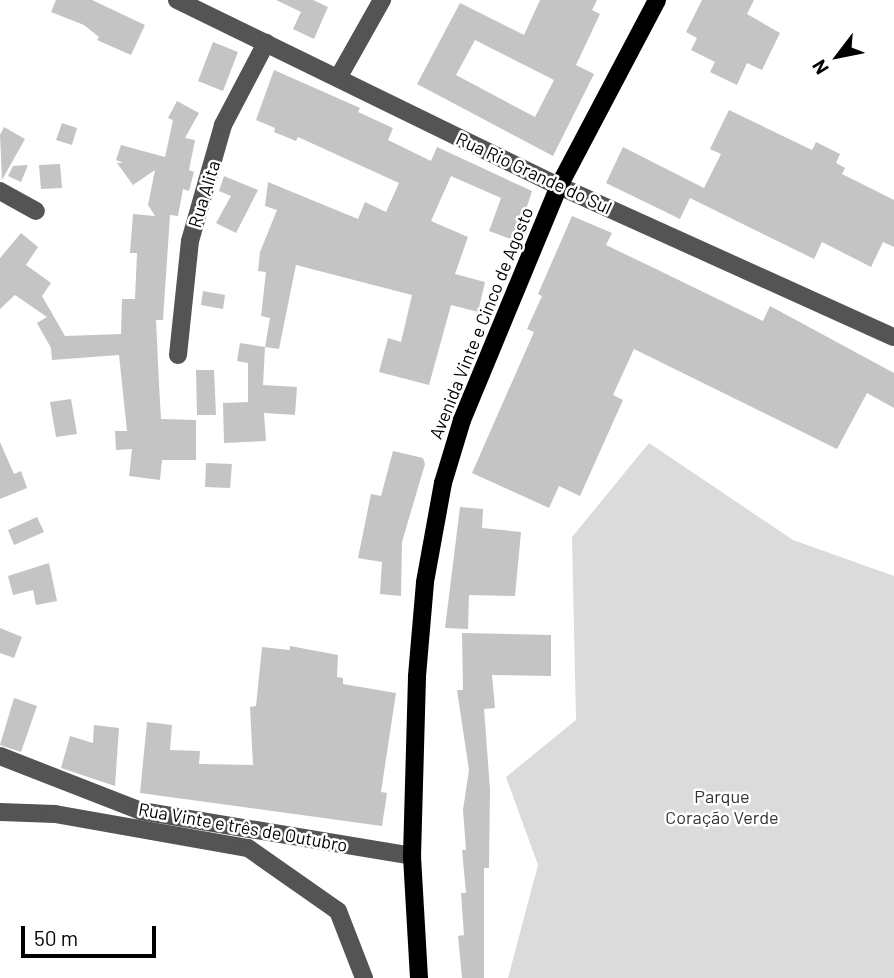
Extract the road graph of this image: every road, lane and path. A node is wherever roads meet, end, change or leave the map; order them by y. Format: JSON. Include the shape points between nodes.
{"nodes":[{"id":1,"x":177,"y":0,"type":"edge"},
{"id":2,"x":382,"y":0,"type":"edge"},
{"id":3,"x":657,"y":0,"type":"edge"},
{"id":4,"x":266,"y":43,"type":"junction"},
{"id":5,"x":338,"y":78,"type":"junction"},
{"id":6,"x":559,"y":186,"type":"junction"},
{"id":7,"x":0,"y":191,"type":"edge"},
{"id":8,"x":36,"y":212,"type":"dead end"},
{"id":9,"x":893,"y":335,"type":"edge"},
{"id":10,"x":178,"y":355,"type":"dead end"},
{"id":11,"x":0,"y":756,"type":"edge"},
{"id":12,"x":0,"y":812,"type":"edge"},
{"id":13,"x":412,"y":856,"type":"junction"},
{"id":14,"x":364,"y":978,"type":"edge"},
{"id":15,"x":419,"y":978,"type":"edge"}],
"edges":[{"from":1,"to":4,"type":"street","name":"Rua Rio Grande do Sul"},
{"from":2,"to":5,"type":"street"},
{"from":3,"to":6,"type":"main road","name":"Avenida Vinte e Cinco de Agosto"},
{"from":4,"to":5,"type":"street","name":"Rua Rio Grande do Sul"},
{"from":4,"to":10,"type":"street","name":"Rua Alita","via":[[223,125],[190,241]]},
{"from":5,"to":6,"type":"street","name":"Rua Rio Grande do Sul"},
{"from":6,"to":9,"type":"street","name":"Rua Rio Grande do Sul"},
{"from":6,"to":13,"type":"main road","name":"Avenida Vinte e Cinco de Agosto","via":[[462,420],[443,483],[425,582]]},
{"from":7,"to":8,"type":"street"},
{"from":11,"to":13,"type":"street","name":"Rua Vinte e três de Outubro","via":[[141,811]]},
{"from":12,"to":14,"type":"street","via":[[55,814],[248,848],[338,911]]},
{"from":13,"to":15,"type":"main road","name":"Avenida Vinte e Cinco de Agosto"}]}
